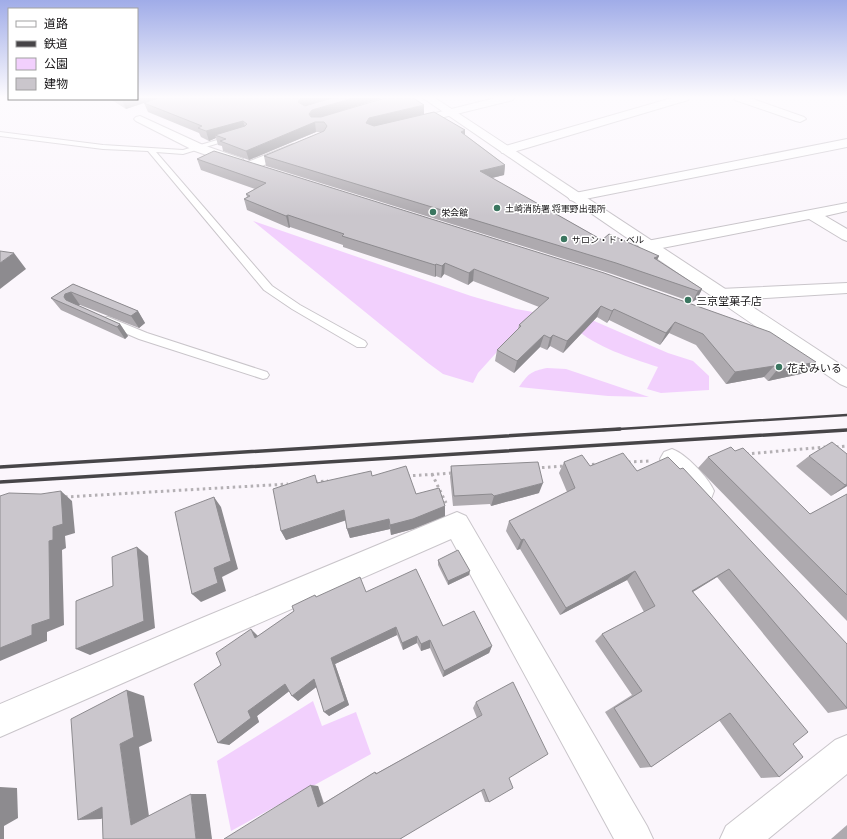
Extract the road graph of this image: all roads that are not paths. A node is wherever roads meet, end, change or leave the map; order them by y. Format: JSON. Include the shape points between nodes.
{"nodes":[{"id":1,"x":25,"y":137,"type":"edge"},
{"id":2,"x":180,"y":137,"type":"edge"},
{"id":3,"x":233,"y":137,"type":"edge"},
{"id":4,"x":486,"y":137,"type":"edge"},
{"id":5,"x":550,"y":137,"type":"edge"},
{"id":6,"x":307,"y":142,"type":"edge"},
{"id":7,"x":847,"y":143,"type":"edge"},
{"id":8,"x":199,"y":148,"type":"junction"},
{"id":9,"x":150,"y":149,"type":"junction"},
{"id":10,"x":506,"y":150,"type":"junction"},
{"id":11,"x":250,"y":166,"type":"junction"},
{"id":12,"x":271,"y":173,"type":"edge"},
{"id":13,"x":575,"y":198,"type":"junction"},
{"id":14,"x":847,"y":207,"type":"edge"},
{"id":15,"x":812,"y":214,"type":"junction"},
{"id":16,"x":847,"y":236,"type":"edge"},
{"id":17,"x":647,"y":246,"type":"junction"},
{"id":18,"x":847,"y":288,"type":"edge"},
{"id":19,"x":720,"y":295,"type":"junction"},
{"id":20,"x":100,"y":318,"type":"edge"},
{"id":21,"x":748,"y":330,"type":"edge"},
{"id":22,"x":361,"y":344,"type":"dead end"},
{"id":23,"x":801,"y":349,"type":"junction"},
{"id":24,"x":263,"y":375,"type":"dead end"},
{"id":25,"x":847,"y":379,"type":"edge"},
{"id":26,"x":672,"y":459,"type":"edge"},
{"id":27,"x":716,"y":506,"type":"edge"},
{"id":28,"x":0,"y":721,"type":"edge"},
{"id":29,"x":847,"y":752,"type":"edge"},
{"id":30,"x":634,"y":839,"type":"edge"},
{"id":31,"x":739,"y":839,"type":"edge"}],
"edges":[{"from":1,"to":9,"type":"lane","via":[[103,147]]},
{"from":2,"to":8,"type":"street"},
{"from":3,"to":8,"type":"lane"},
{"from":4,"to":10,"type":"street"},
{"from":5,"to":10,"type":"street"},
{"from":6,"to":11,"type":"street"},
{"from":7,"to":13,"type":"street"},
{"from":8,"to":9,"type":"lane","via":[[183,152]]},
{"from":8,"to":11,"type":"street"},
{"from":9,"to":22,"type":"lane","via":[[268,288]]},
{"from":10,"to":13,"type":"street"},
{"from":11,"to":12,"type":"street"},
{"from":13,"to":17,"type":"street"},
{"from":14,"to":15,"type":"street"},
{"from":15,"to":16,"type":"street"},
{"from":15,"to":17,"type":"street"},
{"from":17,"to":19,"type":"street"},
{"from":18,"to":19,"type":"street"},
{"from":19,"to":23,"type":"street"},
{"from":20,"to":24,"type":"lane","via":[[143,336]]},
{"from":21,"to":23,"type":"street"},
{"from":23,"to":25,"type":"street"},
{"from":26,"to":27,"type":"street"},
{"from":28,"to":30,"type":"street","via":[[457,524]]},
{"from":29,"to":31,"type":"street"}]}
